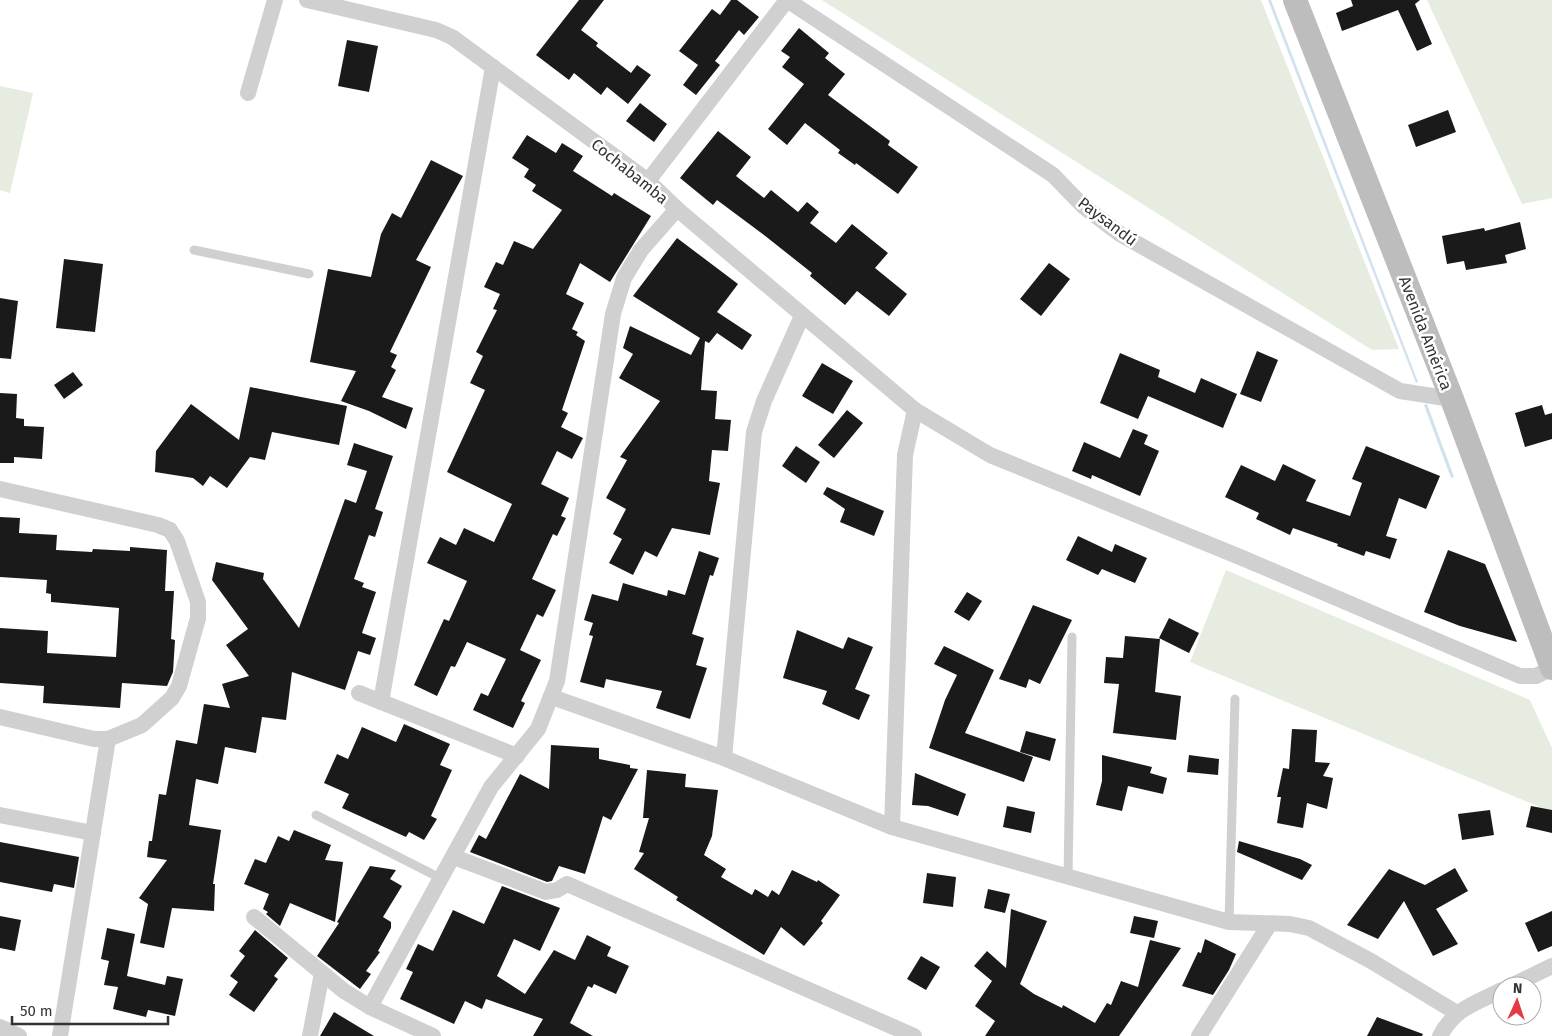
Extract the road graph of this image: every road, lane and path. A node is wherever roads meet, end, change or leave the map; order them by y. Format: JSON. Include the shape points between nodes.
{"nodes":[{"id":1,"x":275,"y":0,"type":"edge"},
{"id":2,"x":307,"y":0,"type":"edge"},
{"id":3,"x":787,"y":0,"type":"edge"},
{"id":4,"x":1295,"y":0,"type":"edge"},
{"id":5,"x":493,"y":67,"type":"junction"},
{"id":6,"x":248,"y":93,"type":"dead end"},
{"id":7,"x":648,"y":181,"type":"junction"},
{"id":8,"x":677,"y":209,"type":"junction"},
{"id":9,"x":194,"y":250,"type":"dead end"},
{"id":10,"x":309,"y":274,"type":"dead end"},
{"id":11,"x":802,"y":316,"type":"junction"},
{"id":12,"x":1452,"y":399,"type":"junction"},
{"id":13,"x":915,"y":410,"type":"junction"},
{"id":14,"x":0,"y":489,"type":"edge"},
{"id":15,"x":1072,"y":638,"type":"dead end"},
{"id":16,"x":1552,"y":668,"type":"edge"},
{"id":17,"x":359,"y":693,"type":"dead end"},
{"id":18,"x":552,"y":698,"type":"junction"},
{"id":19,"x":1235,"y":699,"type":"dead end"},
{"id":20,"x":381,"y":702,"type":"junction"},
{"id":21,"x":0,"y":717,"type":"edge"},
{"id":22,"x":108,"y":739,"type":"junction"},
{"id":23,"x":517,"y":756,"type":"junction"},
{"id":24,"x":724,"y":758,"type":"junction"},
{"id":25,"x":0,"y":815,"type":"edge"},
{"id":26,"x":316,"y":815,"type":"dead end"},
{"id":27,"x":892,"y":827,"type":"junction"},
{"id":28,"x":93,"y":833,"type":"junction"},
{"id":29,"x":454,"y":857,"type":"junction"},
{"id":30,"x":1068,"y":876,"type":"junction"},
{"id":31,"x":442,"y":879,"type":"junction"},
{"id":32,"x":254,"y":917,"type":"dead end"},
{"id":33,"x":1229,"y":922,"type":"junction"},
{"id":34,"x":1269,"y":925,"type":"junction"},
{"id":35,"x":1552,"y":966,"type":"edge"},
{"id":36,"x":322,"y":973,"type":"junction"},
{"id":37,"x":1532,"y":976,"type":"edge"},
{"id":38,"x":1492,"y":995,"type":"edge"},
{"id":39,"x":370,"y":1007,"type":"junction"},
{"id":40,"x":1457,"y":1012,"type":"junction"},
{"id":41,"x":0,"y":1027,"type":"edge"},
{"id":42,"x":18,"y":1036,"type":"edge"},
{"id":43,"x":60,"y":1036,"type":"edge"},
{"id":44,"x":310,"y":1036,"type":"edge"},
{"id":45,"x":434,"y":1036,"type":"edge"},
{"id":46,"x":914,"y":1036,"type":"edge"},
{"id":47,"x":1199,"y":1036,"type":"edge"},
{"id":48,"x":1440,"y":1036,"type":"edge"}],
"edges":[{"from":1,"to":6,"type":"street"},
{"from":2,"to":5,"type":"street","name":"Cochabamba","via":[[436,30],[452,37]]},
{"from":3,"to":7,"type":"street"},
{"from":3,"to":12,"type":"street","name":"Paysandú","via":[[1053,175],[1084,206],[1128,238],[1400,391]]},
{"from":4,"to":12,"type":"main road","name":"Avenida América"},
{"from":5,"to":7,"type":"street","name":"Cochabamba"},
{"from":5,"to":20,"type":"street"},
{"from":7,"to":8,"type":"street","name":"Cochabamba"},
{"from":8,"to":11,"type":"street","name":"Cochabamba"},
{"from":8,"to":18,"type":"street","via":[[641,250],[624,278],[613,314]]},
{"from":9,"to":10,"type":"lane"},
{"from":11,"to":13,"type":"street","name":"Cochabamba"},
{"from":11,"to":24,"type":"street","via":[[764,401],[754,432]]},
{"from":12,"to":16,"type":"main road","name":"Avenida América"},
{"from":13,"to":16,"type":"street","name":"Cochabamba","via":[[990,455],[1520,676],[1536,676]]},
{"from":13,"to":27,"type":"street","via":[[905,455]]},
{"from":14,"to":22,"type":"street","via":[[158,525],[170,530],[177,541],[198,602],[198,618],[179,686],[172,698],[142,725]]},
{"from":15,"to":30,"type":"lane"},
{"from":17,"to":20,"type":"street"},
{"from":18,"to":23,"type":"street","via":[[538,729]]},
{"from":18,"to":24,"type":"street"},
{"from":19,"to":33,"type":"lane"},
{"from":20,"to":23,"type":"street"},
{"from":21,"to":22,"type":"street"},
{"from":22,"to":28,"type":"street"},
{"from":23,"to":29,"type":"street","via":[[491,787]]},
{"from":24,"to":27,"type":"street"},
{"from":25,"to":28,"type":"street"},
{"from":26,"to":31,"type":"lane"},
{"from":27,"to":30,"type":"street"},
{"from":28,"to":43,"type":"street"},
{"from":29,"to":31,"type":"street"},
{"from":29,"to":46,"type":"street","via":[[546,892],[567,884]]},
{"from":30,"to":33,"type":"street"},
{"from":31,"to":39,"type":"street"},
{"from":32,"to":36,"type":"street"},
{"from":33,"to":34,"type":"street"},
{"from":34,"to":40,"type":"street","via":[[1308,928],[1328,936]]},
{"from":34,"to":47,"type":"street"},
{"from":35,"to":37,"type":"street"},
{"from":36,"to":39,"type":"street"},
{"from":36,"to":44,"type":"street"},
{"from":38,"to":40,"type":"street"},
{"from":39,"to":45,"type":"street"},
{"from":40,"to":48,"type":"street","via":[[1448,1020]]},
{"from":41,"to":42,"type":"street"}]}
